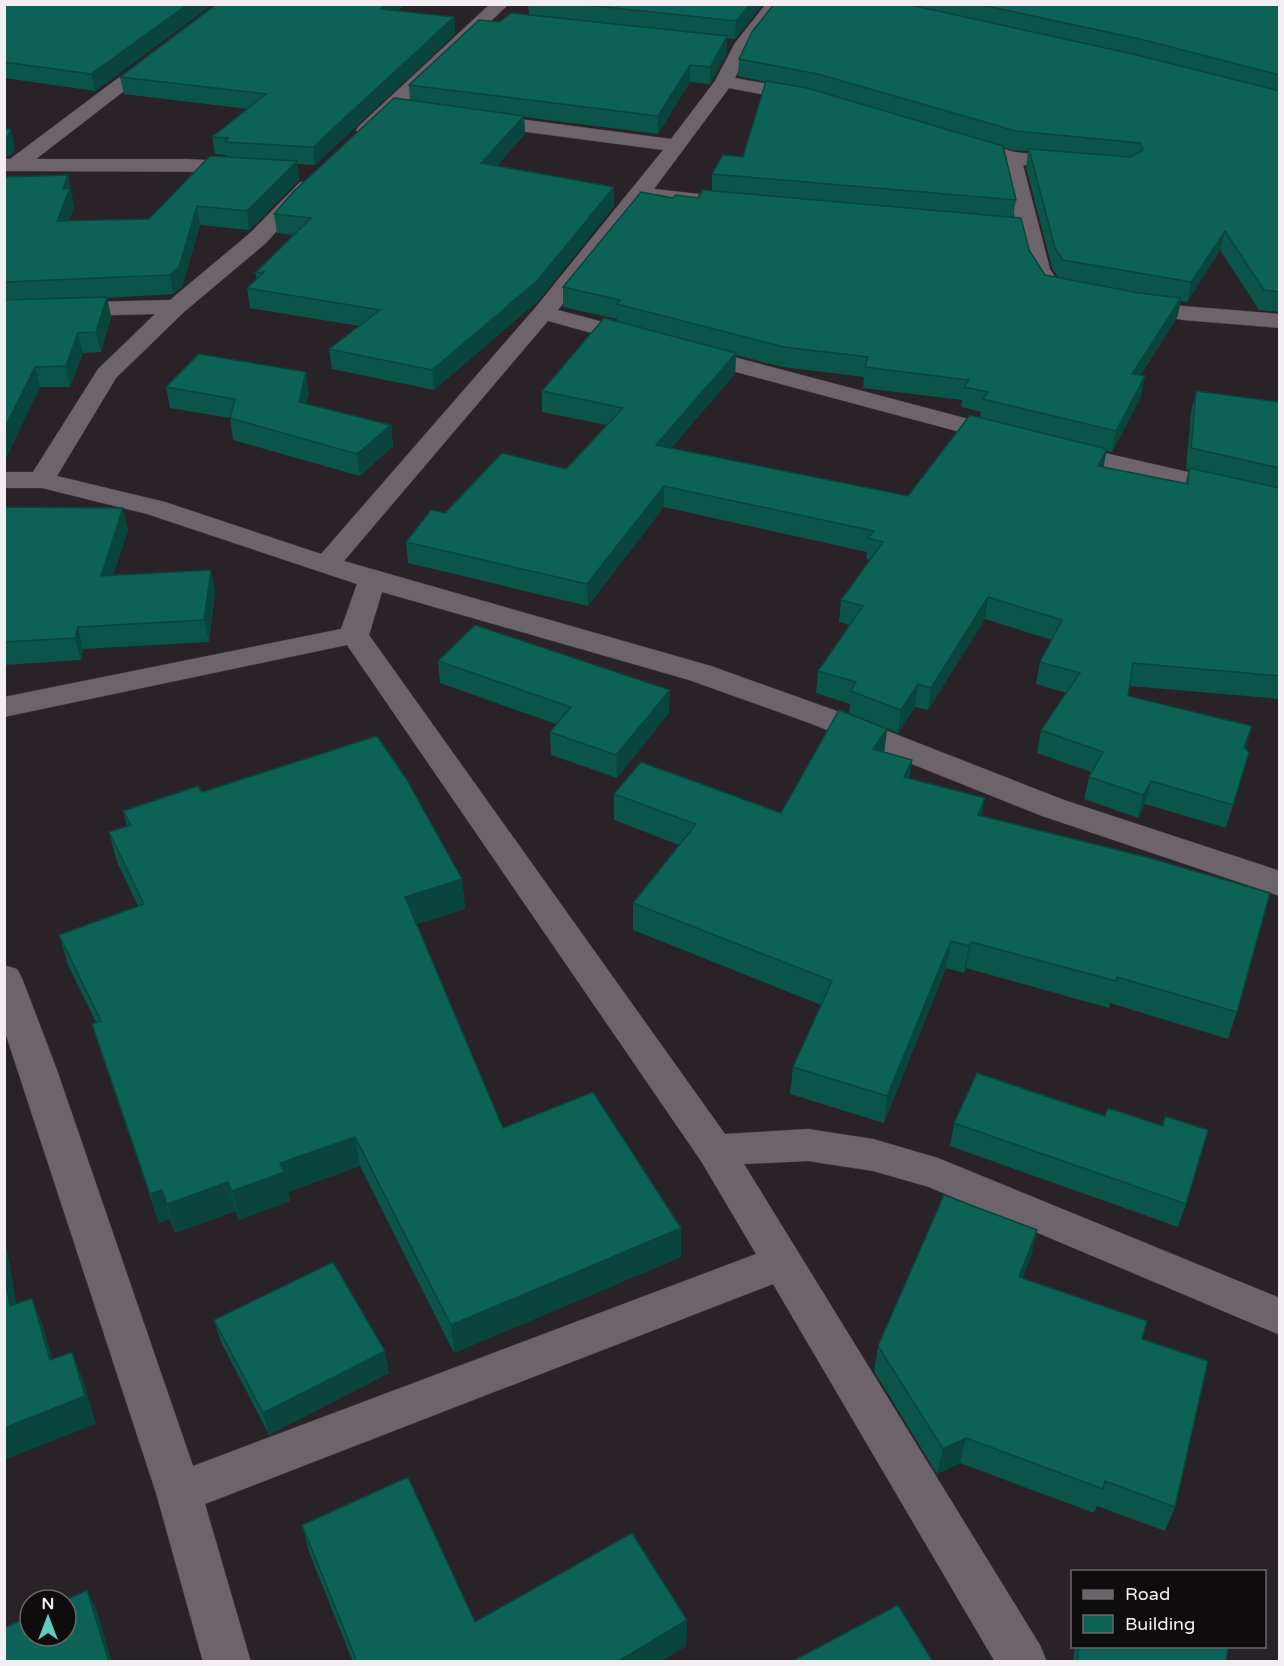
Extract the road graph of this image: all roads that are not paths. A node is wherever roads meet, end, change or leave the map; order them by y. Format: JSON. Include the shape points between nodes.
{"nodes":[{"id":1,"x":229,"y":4,"type":"edge"},
{"id":2,"x":776,"y":4,"type":"edge"},
{"id":3,"x":499,"y":15,"type":"edge"},
{"id":4,"x":718,"y":45,"type":"edge"},
{"id":5,"x":741,"y":47,"type":"junction"},
{"id":6,"x":724,"y":82,"type":"junction"},
{"id":7,"x":830,"y":104,"type":"edge"},
{"id":8,"x":390,"y":108,"type":"junction"},
{"id":9,"x":413,"y":111,"type":"edge"},
{"id":10,"x":459,"y":117,"type":"edge"},
{"id":11,"x":948,"y":138,"type":"edge"},
{"id":12,"x":676,"y":146,"type":"junction"},
{"id":13,"x":347,"y":148,"type":"edge"},
{"id":14,"x":1011,"y":158,"type":"junction"},
{"id":15,"x":10,"y":165,"type":"edge"},
{"id":16,"x":1093,"y":165,"type":"edge"},
{"id":17,"x":265,"y":169,"type":"edge"},
{"id":18,"x":298,"y":171,"type":"edge"},
{"id":19,"x":640,"y":194,"type":"junction"},
{"id":20,"x":743,"y":204,"type":"edge"},
{"id":21,"x":960,"y":224,"type":"edge"},
{"id":22,"x":1028,"y":229,"type":"junction"},
{"id":23,"x":1094,"y":298,"type":"edge"},
{"id":24,"x":1117,"y":302,"type":"edge"},
{"id":25,"x":176,"y":307,"type":"junction"},
{"id":26,"x":4,"y":311,"type":"edge"},
{"id":27,"x":543,"y":313,"type":"junction"},
{"id":28,"x":1280,"y":321,"type":"edge"},
{"id":29,"x":4,"y":480,"type":"edge"},
{"id":30,"x":42,"y":480,"type":"junction"},
{"id":31,"x":1280,"y":501,"type":"edge"},
{"id":32,"x":326,"y":565,"type":"junction"},
{"id":33,"x":372,"y":580,"type":"junction"},
{"id":34,"x":354,"y":635,"type":"junction"},
{"id":35,"x":4,"y":707,"type":"edge"},
{"id":36,"x":1280,"y":884,"type":"edge"},
{"id":37,"x":4,"y":978,"type":"edge"},
{"id":38,"x":715,"y":1150,"type":"junction"},
{"id":39,"x":783,"y":1262,"type":"junction"},
{"id":40,"x":1280,"y":1317,"type":"edge"},
{"id":41,"x":179,"y":1493,"type":"junction"},
{"id":42,"x":227,"y":1662,"type":"edge"},
{"id":43,"x":1023,"y":1662,"type":"edge"}],
"edges":[{"from":1,"to":15,"type":"street"},
{"from":2,"to":5,"type":"street"},
{"from":3,"to":8,"type":"street"},
{"from":4,"to":5,"type":"street"},
{"from":5,"to":6,"type":"street"},
{"from":6,"to":7,"type":"street"},
{"from":6,"to":12,"type":"street"},
{"from":8,"to":9,"type":"street"},
{"from":8,"to":13,"type":"street"},
{"from":10,"to":12,"type":"street"},
{"from":11,"to":14,"type":"street"},
{"from":12,"to":19,"type":"street"},
{"from":14,"to":16,"type":"street"},
{"from":14,"to":22,"type":"street"},
{"from":15,"to":17,"type":"street"},
{"from":18,"to":25,"type":"street","via":[[321,173],[258,238]]},
{"from":19,"to":20,"type":"street"},
{"from":19,"to":27,"type":"street"},
{"from":21,"to":22,"type":"street"},
{"from":22,"to":23,"type":"street","via":[[1050,287]]},
{"from":24,"to":28,"type":"street","via":[[1183,313]]},
{"from":25,"to":26,"type":"street"},
{"from":25,"to":30,"type":"street","via":[[107,374]]},
{"from":27,"to":31,"type":"street","via":[[1028,442]]},
{"from":27,"to":32,"type":"street"},
{"from":29,"to":30,"type":"street"},
{"from":30,"to":32,"type":"street","via":[[156,508]]},
{"from":32,"to":33,"type":"street"},
{"from":33,"to":34,"type":"street"},
{"from":33,"to":36,"type":"street","via":[[700,673],[1053,808]]},
{"from":34,"to":35,"type":"street"},
{"from":34,"to":38,"type":"street"},
{"from":37,"to":41,"type":"street"},
{"from":38,"to":39,"type":"street"},
{"from":38,"to":40,"type":"street","via":[[808,1145],[873,1155],[938,1174]]},
{"from":39,"to":41,"type":"street"},
{"from":39,"to":43,"type":"street"},
{"from":41,"to":42,"type":"street"}]}
